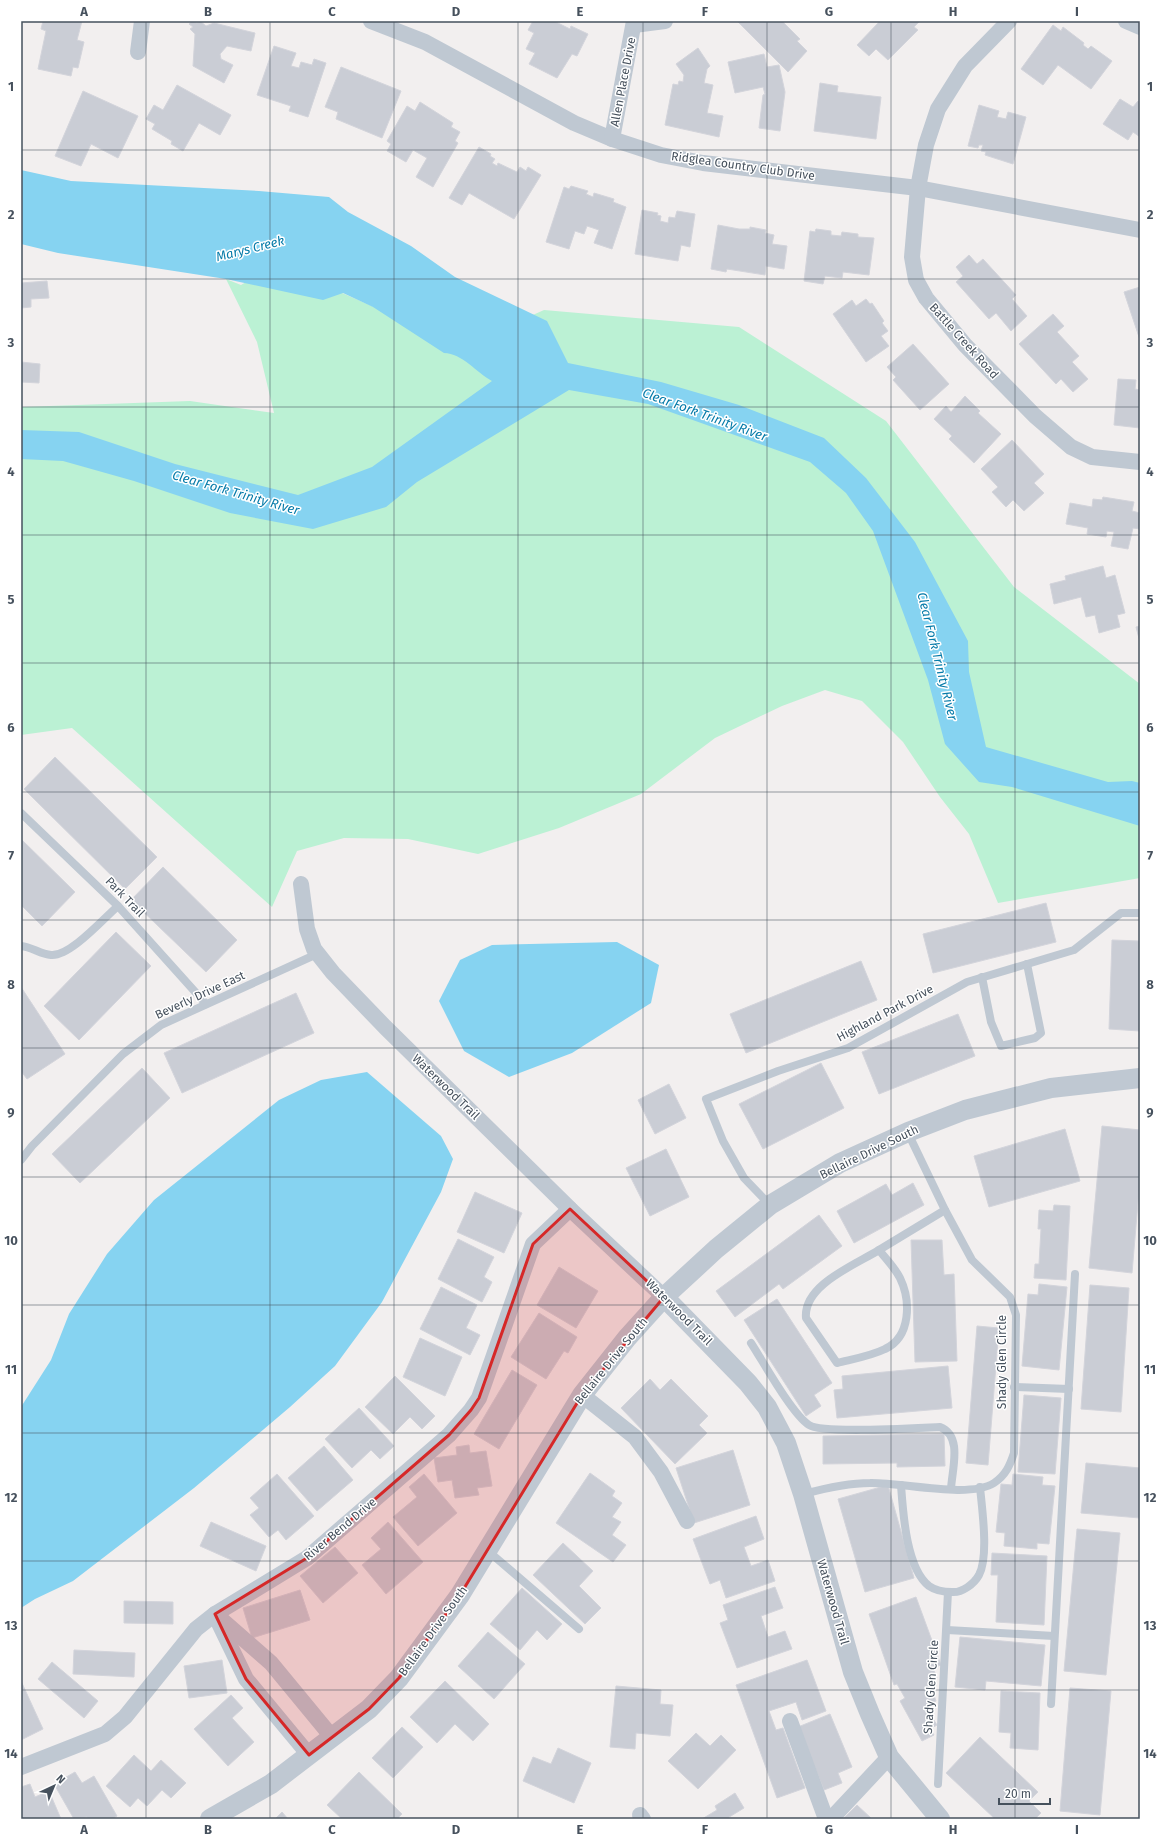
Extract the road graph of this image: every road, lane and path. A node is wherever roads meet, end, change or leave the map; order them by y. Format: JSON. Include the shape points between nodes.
{"nodes":[{"id":1,"x":142,"y":21,"type":"edge"},
{"id":2,"x":665,"y":21,"type":"edge"},
{"id":3,"x":1009,"y":21,"type":"edge"},
{"id":4,"x":1126,"y":21,"type":"edge"},
{"id":5,"x":378,"y":22,"type":"edge"},
{"id":6,"x":634,"y":23,"type":"edge"},
{"id":7,"x":1140,"y":27,"type":"edge"},
{"id":8,"x":138,"y":52,"type":"dead end"},
{"id":9,"x":612,"y":139,"type":"junction"},
{"id":10,"x":918,"y":188,"type":"junction"},
{"id":11,"x":1140,"y":230,"type":"edge"},
{"id":12,"x":1140,"y":462,"type":"edge"},
{"id":13,"x":21,"y":813,"type":"edge"},
{"id":14,"x":302,"y":884,"type":"dead end"},
{"id":15,"x":118,"y":906,"type":"junction"},
{"id":16,"x":1140,"y":913,"type":"edge"},
{"id":17,"x":21,"y":946,"type":"edge"},
{"id":18,"x":318,"y":954,"type":"junction"},
{"id":19,"x":1027,"y":964,"type":"junction"},
{"id":20,"x":982,"y":977,"type":"junction"},
{"id":21,"x":206,"y":1004,"type":"junction"},
{"id":22,"x":1140,"y":1078,"type":"edge"},
{"id":23,"x":908,"y":1132,"type":"junction"},
{"id":24,"x":21,"y":1160,"type":"edge"},
{"id":25,"x":770,"y":1205,"type":"junction"},
{"id":26,"x":570,"y":1209,"type":"junction"},
{"id":27,"x":945,"y":1210,"type":"junction"},
{"id":28,"x":880,"y":1250,"type":"junction"},
{"id":29,"x":1075,"y":1274,"type":"dead end"},
{"id":30,"x":664,"y":1297,"type":"junction"},
{"id":31,"x":751,"y":1343,"type":"dead end"},
{"id":32,"x":1014,"y":1387,"type":"junction"},
{"id":33,"x":1069,"y":1389,"type":"junction"},
{"id":34,"x":582,"y":1395,"type":"junction"},
{"id":35,"x":901,"y":1485,"type":"junction"},
{"id":36,"x":980,"y":1487,"type":"junction"},
{"id":37,"x":951,"y":1489,"type":"junction"},
{"id":38,"x":803,"y":1494,"type":"junction"},
{"id":39,"x":687,"y":1521,"type":"dead end"},
{"id":40,"x":487,"y":1550,"type":"junction"},
{"id":41,"x":948,"y":1592,"type":"junction"},
{"id":42,"x":215,"y":1614,"type":"junction"},
{"id":43,"x":579,"y":1629,"type":"dead end"},
{"id":44,"x":947,"y":1630,"type":"junction"},
{"id":45,"x":1054,"y":1636,"type":"junction"},
{"id":46,"x":1051,"y":1704,"type":"dead end"},
{"id":47,"x":790,"y":1721,"type":"dead end"},
{"id":48,"x":332,"y":1737,"type":"junction"},
{"id":49,"x":309,"y":1755,"type":"junction"},
{"id":50,"x":889,"y":1757,"type":"junction"},
{"id":51,"x":21,"y":1767,"type":"edge"},
{"id":52,"x":938,"y":1784,"type":"dead end"},
{"id":53,"x":216,"y":1818,"type":"edge"},
{"id":54,"x":826,"y":1819,"type":"edge"},
{"id":55,"x":831,"y":1819,"type":"edge"},
{"id":56,"x":940,"y":1819,"type":"edge"}],
"edges":[{"from":1,"to":8,"type":"street"},
{"from":2,"to":6,"type":"street","name":"Allen Place Drive"},
{"from":3,"to":10,"type":"street","name":"Battle Creek Road","via":[[965,66],[938,109],[926,145]]},
{"from":4,"to":7,"type":"street"},
{"from":5,"to":9,"type":"street","name":"Ridglea Country Club Drive","via":[[425,42],[574,123]]},
{"from":6,"to":9,"type":"street","name":"Allen Place Drive"},
{"from":9,"to":10,"type":"street","name":"Ridglea Country Club Drive","via":[[660,155],[703,163]]},
{"from":10,"to":11,"type":"street","name":"Ridglea Country Club Drive"},
{"from":10,"to":12,"type":"street","name":"Battle Creek Road","via":[[912,257],[916,280],[926,298],[965,345],[1035,416],[1071,447],[1092,457]]},
{"from":13,"to":15,"type":"lane","name":"Park Trail"},
{"from":14,"to":18,"type":"street","name":"Waterwood Trail","via":[[307,929]]},
{"from":15,"to":17,"type":"lane","via":[[64,952],[52,956]]},
{"from":15,"to":21,"type":"lane","name":"Park Trail"},
{"from":16,"to":19,"type":"lane","name":"Highland Park Drive","via":[[1121,913],[1074,950]]},
{"from":18,"to":21,"type":"lane","name":"Beverly Drive East"},
{"from":18,"to":26,"type":"street","name":"Waterwood Trail","via":[[385,1027]]},
{"from":19,"to":20,"type":"lane","name":"Highland Park Drive"},
{"from":19,"to":20,"type":"lane","via":[[1041,1033],[1035,1038],[1001,1046],[991,1022]]},
{"from":20,"to":25,"type":"lane","name":"Highland Park Drive","via":[[967,982],[848,1048],[778,1071],[706,1099],[723,1141],[744,1178]]},
{"from":21,"to":24,"type":"lane","name":"Beverly Drive East","via":[[161,1025],[123,1054]]},
{"from":22,"to":23,"type":"street","name":"Bellaire Drive South","via":[[1064,1086],[1015,1096],[965,1110]]},
{"from":23,"to":25,"type":"street","name":"Bellaire Drive South","via":[[840,1163]]},
{"from":23,"to":27,"type":"lane","name":"Shady Glen Circle"},
{"from":25,"to":30,"type":"street","name":"Bellaire Drive South","via":[[716,1249]]},
{"from":26,"to":30,"type":"street","name":"Waterwood Trail"},
{"from":26,"to":42,"type":"street","name":"River Bend Drive","via":[[533,1244],[479,1398],[471,1410],[449,1435],[307,1558]]},
{"from":27,"to":28,"type":"lane"},
{"from":27,"to":32,"type":"lane","name":"Shady Glen Circle","via":[[972,1260],[1010,1297],[1016,1315]]},
{"from":28,"to":28,"type":"lane","via":[[826,1282],[813,1295],[806,1309],[806,1318],[838,1363],[885,1349],[898,1340],[906,1324],[907,1300],[900,1277]]},
{"from":29,"to":33,"type":"lane"},
{"from":30,"to":34,"type":"street","name":"Bellaire Drive South","via":[[627,1338]]},
{"from":30,"to":38,"type":"street","name":"Waterwood Trail","via":[[748,1383],[767,1407],[786,1443]]},
{"from":31,"to":37,"type":"lane","via":[[798,1415],[811,1427],[829,1430],[940,1427],[946,1430],[951,1435],[954,1446]]},
{"from":32,"to":33,"type":"lane"},
{"from":32,"to":36,"type":"lane","name":"Shady Glen Circle","via":[[1014,1453],[1009,1469],[994,1483]]},
{"from":33,"to":45,"type":"lane"},
{"from":34,"to":39,"type":"street","via":[[635,1436],[661,1472]]},
{"from":34,"to":40,"type":"street","name":"Bellaire Drive South"},
{"from":35,"to":37,"type":"lane","name":"Shady Glen Circle"},
{"from":35,"to":38,"type":"lane","name":"Shady Glen Circle","via":[[871,1482],[837,1485]]},
{"from":35,"to":41,"type":"lane","via":[[903,1519],[918,1571],[928,1585],[940,1592]]},
{"from":36,"to":37,"type":"lane","name":"Shady Glen Circle","via":[[969,1490]]},
{"from":36,"to":41,"type":"lane","via":[[984,1540],[979,1574],[968,1587]]},
{"from":38,"to":50,"type":"street","name":"Waterwood Trail","via":[[852,1672]]},
{"from":40,"to":43,"type":"lane"},
{"from":40,"to":48,"type":"street","name":"Bellaire Drive South","via":[[460,1595],[399,1678],[369,1709]]},
{"from":41,"to":44,"type":"lane","name":"Shady Glen Circle"},
{"from":42,"to":48,"type":"street","via":[[271,1663]]},
{"from":42,"to":49,"type":"street","via":[[246,1679]]},
{"from":42,"to":51,"type":"street","name":"River Bend Drive","via":[[196,1629],[125,1717],[105,1734]]},
{"from":44,"to":45,"type":"lane"},
{"from":44,"to":52,"type":"lane","name":"Shady Glen Circle"},
{"from":45,"to":46,"type":"lane"},
{"from":47,"to":54,"type":"street"},
{"from":48,"to":49,"type":"street","name":"Bellaire Drive South"},
{"from":49,"to":53,"type":"street","name":"Bellaire Drive South","via":[[271,1784]]},
{"from":50,"to":55,"type":"street"},
{"from":50,"to":56,"type":"street","name":"Waterwood Trail"}]}
